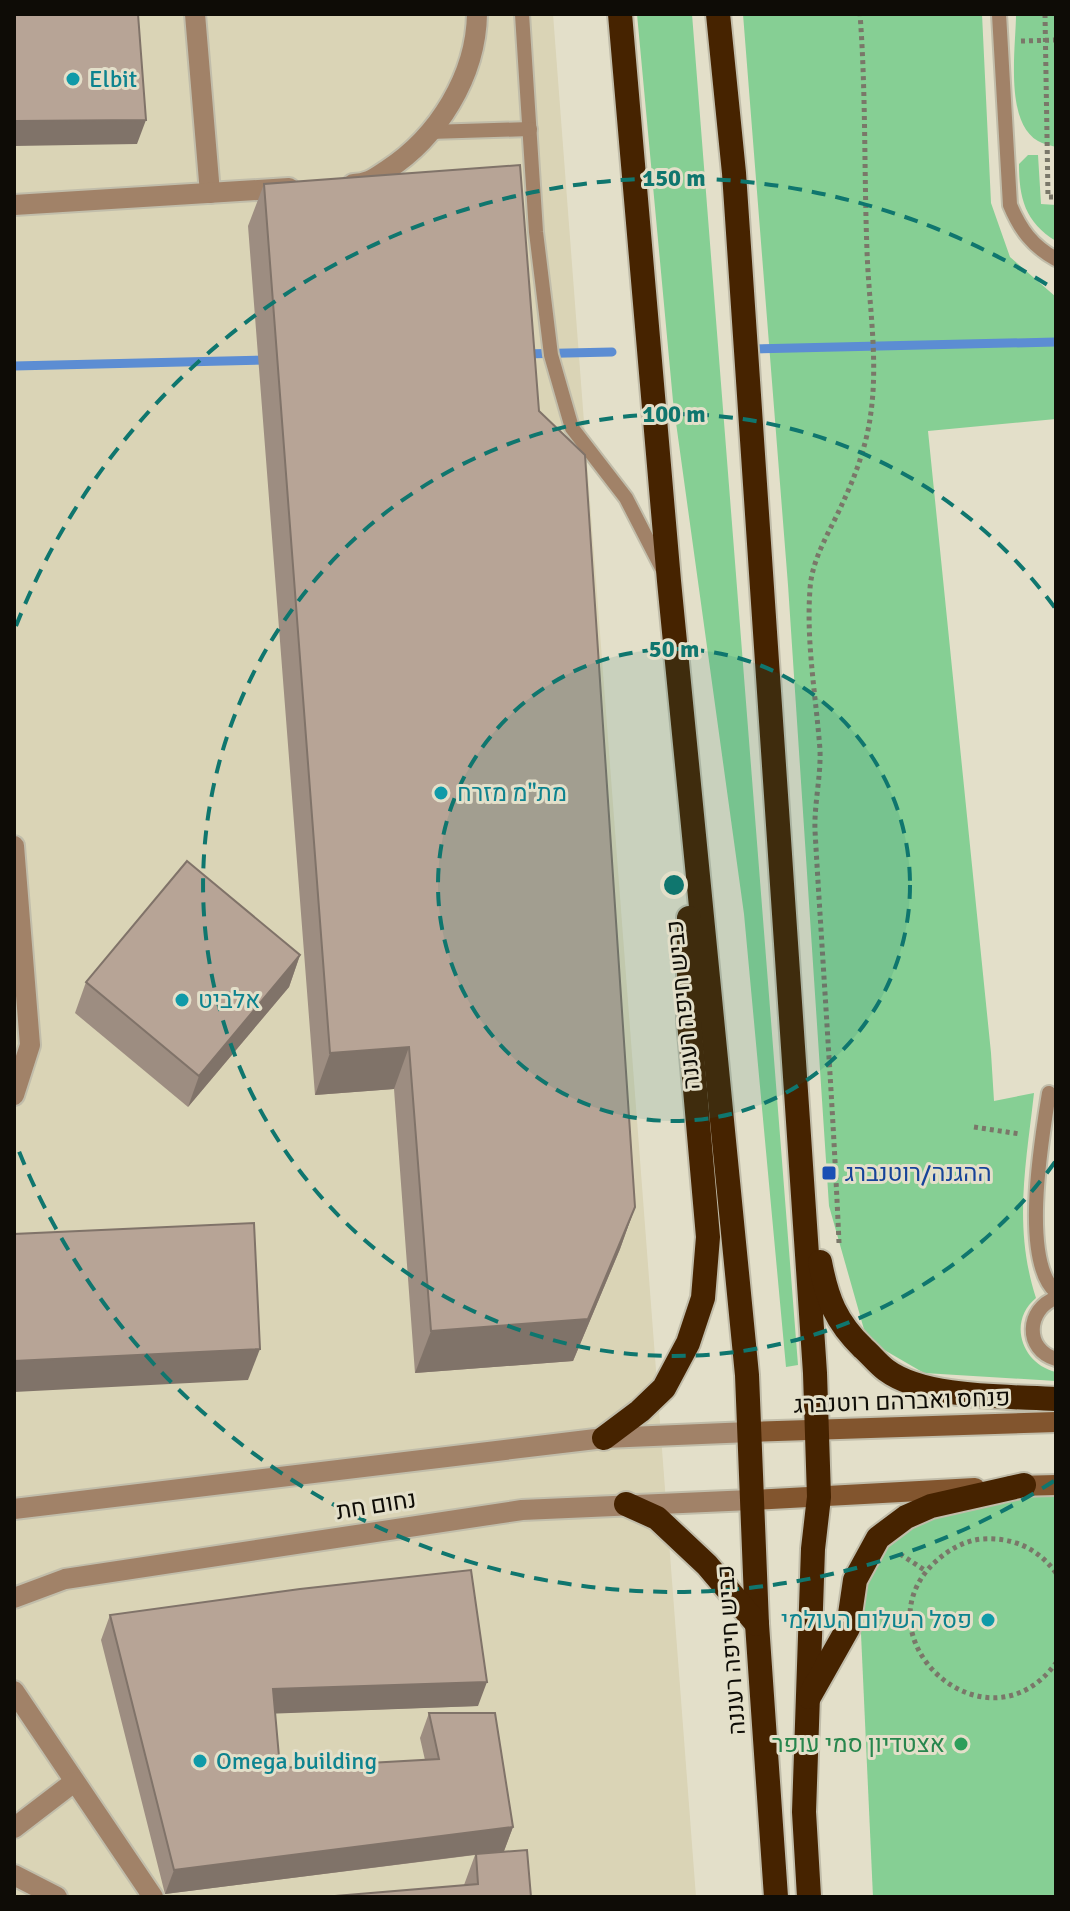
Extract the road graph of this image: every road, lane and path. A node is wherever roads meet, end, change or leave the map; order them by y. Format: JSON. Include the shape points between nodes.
{"nodes":[{"id":1,"x":195,"y":14,"type":"edge"},
{"id":2,"x":477,"y":14,"type":"edge"},
{"id":3,"x":522,"y":14,"type":"edge"},
{"id":4,"x":620,"y":14,"type":"edge"},
{"id":5,"x":718,"y":14,"type":"edge"},
{"id":6,"x":860,"y":14,"type":"edge"},
{"id":7,"x":999,"y":14,"type":"edge"},
{"id":8,"x":1045,"y":14,"type":"edge"},
{"id":9,"x":1056,"y":40,"type":"edge"},
{"id":10,"x":1000,"y":41,"type":"junction"},
{"id":11,"x":1045,"y":41,"type":"junction"},
{"id":12,"x":530,"y":129,"type":"junction"},
{"id":13,"x":429,"y":132,"type":"junction"},
{"id":14,"x":335,"y":186,"type":"edge"},
{"id":15,"x":303,"y":187,"type":"edge"},
{"id":16,"x":210,"y":193,"type":"junction"},
{"id":17,"x":1056,"y":197,"type":"edge"},
{"id":18,"x":14,"y":205,"type":"edge"},
{"id":19,"x":1056,"y":259,"type":"edge"},
{"id":20,"x":669,"y":581,"type":"junction"},
{"id":21,"x":687,"y":764,"type":"junction"},
{"id":22,"x":14,"y":846,"type":"edge"},
{"id":23,"x":1049,"y":1093,"type":"dead end"},
{"id":24,"x":14,"y":1095,"type":"edge"},
{"id":25,"x":974,"y":1127,"type":"dead end"},
{"id":26,"x":1043,"y":1137,"type":"junction"},
{"id":27,"x":800,"y":1156,"type":"junction"},
{"id":28,"x":839,"y":1251,"type":"dead end"},
{"id":29,"x":1056,"y":1295,"type":"edge"},
{"id":30,"x":1056,"y":1359,"type":"edge"},
{"id":31,"x":1056,"y":1399,"type":"edge"},
{"id":32,"x":1056,"y":1422,"type":"edge"},
{"id":33,"x":818,"y":1431,"type":"junction"},
{"id":34,"x":750,"y":1432,"type":"junction"},
{"id":35,"x":604,"y":1438,"type":"junction"},
{"id":36,"x":1024,"y":1485,"type":"junction"},
{"id":37,"x":1056,"y":1485,"type":"edge"},
{"id":38,"x":819,"y":1497,"type":"junction"},
{"id":39,"x":751,"y":1500,"type":"junction"},
{"id":40,"x":626,"y":1504,"type":"junction"},
{"id":41,"x":14,"y":1509,"type":"edge"},
{"id":42,"x":891,"y":1548,"type":"dead end"},
{"id":43,"x":926,"y":1571,"type":"junction"},
{"id":44,"x":1056,"y":1573,"type":"edge"},
{"id":45,"x":14,"y":1598,"type":"edge"},
{"id":46,"x":757,"y":1624,"type":"junction"},
{"id":47,"x":1056,"y":1663,"type":"edge"},
{"id":48,"x":1048,"y":1674,"type":"junction"},
{"id":49,"x":1056,"y":1677,"type":"edge"},
{"id":50,"x":14,"y":1691,"type":"edge"},
{"id":51,"x":806,"y":1703,"type":"junction"},
{"id":52,"x":74,"y":1782,"type":"junction"},
{"id":53,"x":14,"y":1828,"type":"edge"},
{"id":54,"x":14,"y":1875,"type":"edge"},
{"id":55,"x":57,"y":1897,"type":"edge"},
{"id":56,"x":153,"y":1897,"type":"edge"},
{"id":57,"x":776,"y":1897,"type":"edge"},
{"id":58,"x":809,"y":1897,"type":"edge"}],
"edges":[{"from":1,"to":16,"type":"street"},
{"from":2,"to":13,"type":"street","via":[[468,67],[455,97]]},
{"from":3,"to":12,"type":"lane"},
{"from":4,"to":20,"type":"highway","name":"כביש חיפה רעננה"},
{"from":5,"to":27,"type":"highway","via":[[734,173]]},
{"from":6,"to":28,"type":"path","via":[[874,388],[858,464],[820,548],[810,584],[808,624],[820,753],[815,826]]},
{"from":7,"to":10,"type":"lane"},
{"from":8,"to":11,"type":"path"},
{"from":9,"to":11,"type":"path"},
{"from":10,"to":11,"type":"path"},
{"from":10,"to":19,"type":"lane","via":[[1010,205],[1032,243]]},
{"from":11,"to":17,"type":"path","via":[[1048,197]]},
{"from":12,"to":13,"type":"lane"},
{"from":12,"to":20,"type":"lane","via":[[551,355],[572,428],[626,498]]},
{"from":13,"to":14,"type":"street","via":[[408,156],[366,184]]},
{"from":15,"to":16,"type":"street"},
{"from":16,"to":18,"type":"street"},
{"from":20,"to":21,"type":"highway","name":"כביש חיפה רעננה"},
{"from":21,"to":34,"type":"highway","name":"כביש חיפה רעננה"},
{"from":21,"to":35,"type":"highway","via":[[689,1021],[708,1237],[703,1298],[688,1343],[664,1388]]},
{"from":22,"to":24,"type":"street","via":[[30,1045]]},
{"from":23,"to":26,"type":"lane"},
{"from":25,"to":26,"type":"path"},
{"from":26,"to":29,"type":"lane","via":[[1038,1258]]},
{"from":27,"to":31,"type":"highway","via":[[826,1291],[843,1329],[886,1371],[926,1388]]},
{"from":27,"to":33,"type":"highway"},
{"from":29,"to":30,"type":"lane","via":[[1032,1324],[1035,1343]]},
{"from":32,"to":33,"type":"main road","name":"פנחס ואברהם רוטנברג"},
{"from":33,"to":34,"type":"main road","name":"פנחס ואברהם רוטנברג"},
{"from":33,"to":38,"type":"highway"},
{"from":34,"to":35,"type":"street","name":"נחום חת"},
{"from":34,"to":39,"type":"highway","name":"כביש חיפה רעננה"},
{"from":35,"to":41,"type":"street","name":"נחום חת"},
{"from":36,"to":37,"type":"main road"},
{"from":36,"to":38,"type":"main road"},
{"from":36,"to":51,"type":"highway","via":[[931,1506],[878,1538],[855,1580],[848,1628]]},
{"from":38,"to":39,"type":"main road"},
{"from":38,"to":51,"type":"highway"},
{"from":39,"to":40,"type":"street","name":"נחום חת"},
{"from":39,"to":46,"type":"highway","name":"כביש חיפה רעננה"},
{"from":40,"to":45,"type":"street","name":"נחום חת","via":[[522,1510],[65,1579]]},
{"from":40,"to":46,"type":"highway","via":[[657,1518],[707,1565]]},
{"from":42,"to":43,"type":"path"},
{"from":43,"to":44,"type":"path","via":[[946,1551],[971,1540],[999,1538],[1025,1546]]},
{"from":43,"to":48,"type":"path","via":[[914,1595],[911,1622],[917,1650],[932,1672],[954,1689],[978,1697],[1003,1697]]},
{"from":46,"to":57,"type":"highway","name":"כביש חיפה רעננה"},
{"from":47,"to":48,"type":"path"},
{"from":48,"to":49,"type":"path"},
{"from":50,"to":52,"type":"street"},
{"from":51,"to":58,"type":"highway"},
{"from":52,"to":53,"type":"street"},
{"from":52,"to":56,"type":"street"},
{"from":54,"to":55,"type":"street"}]}
